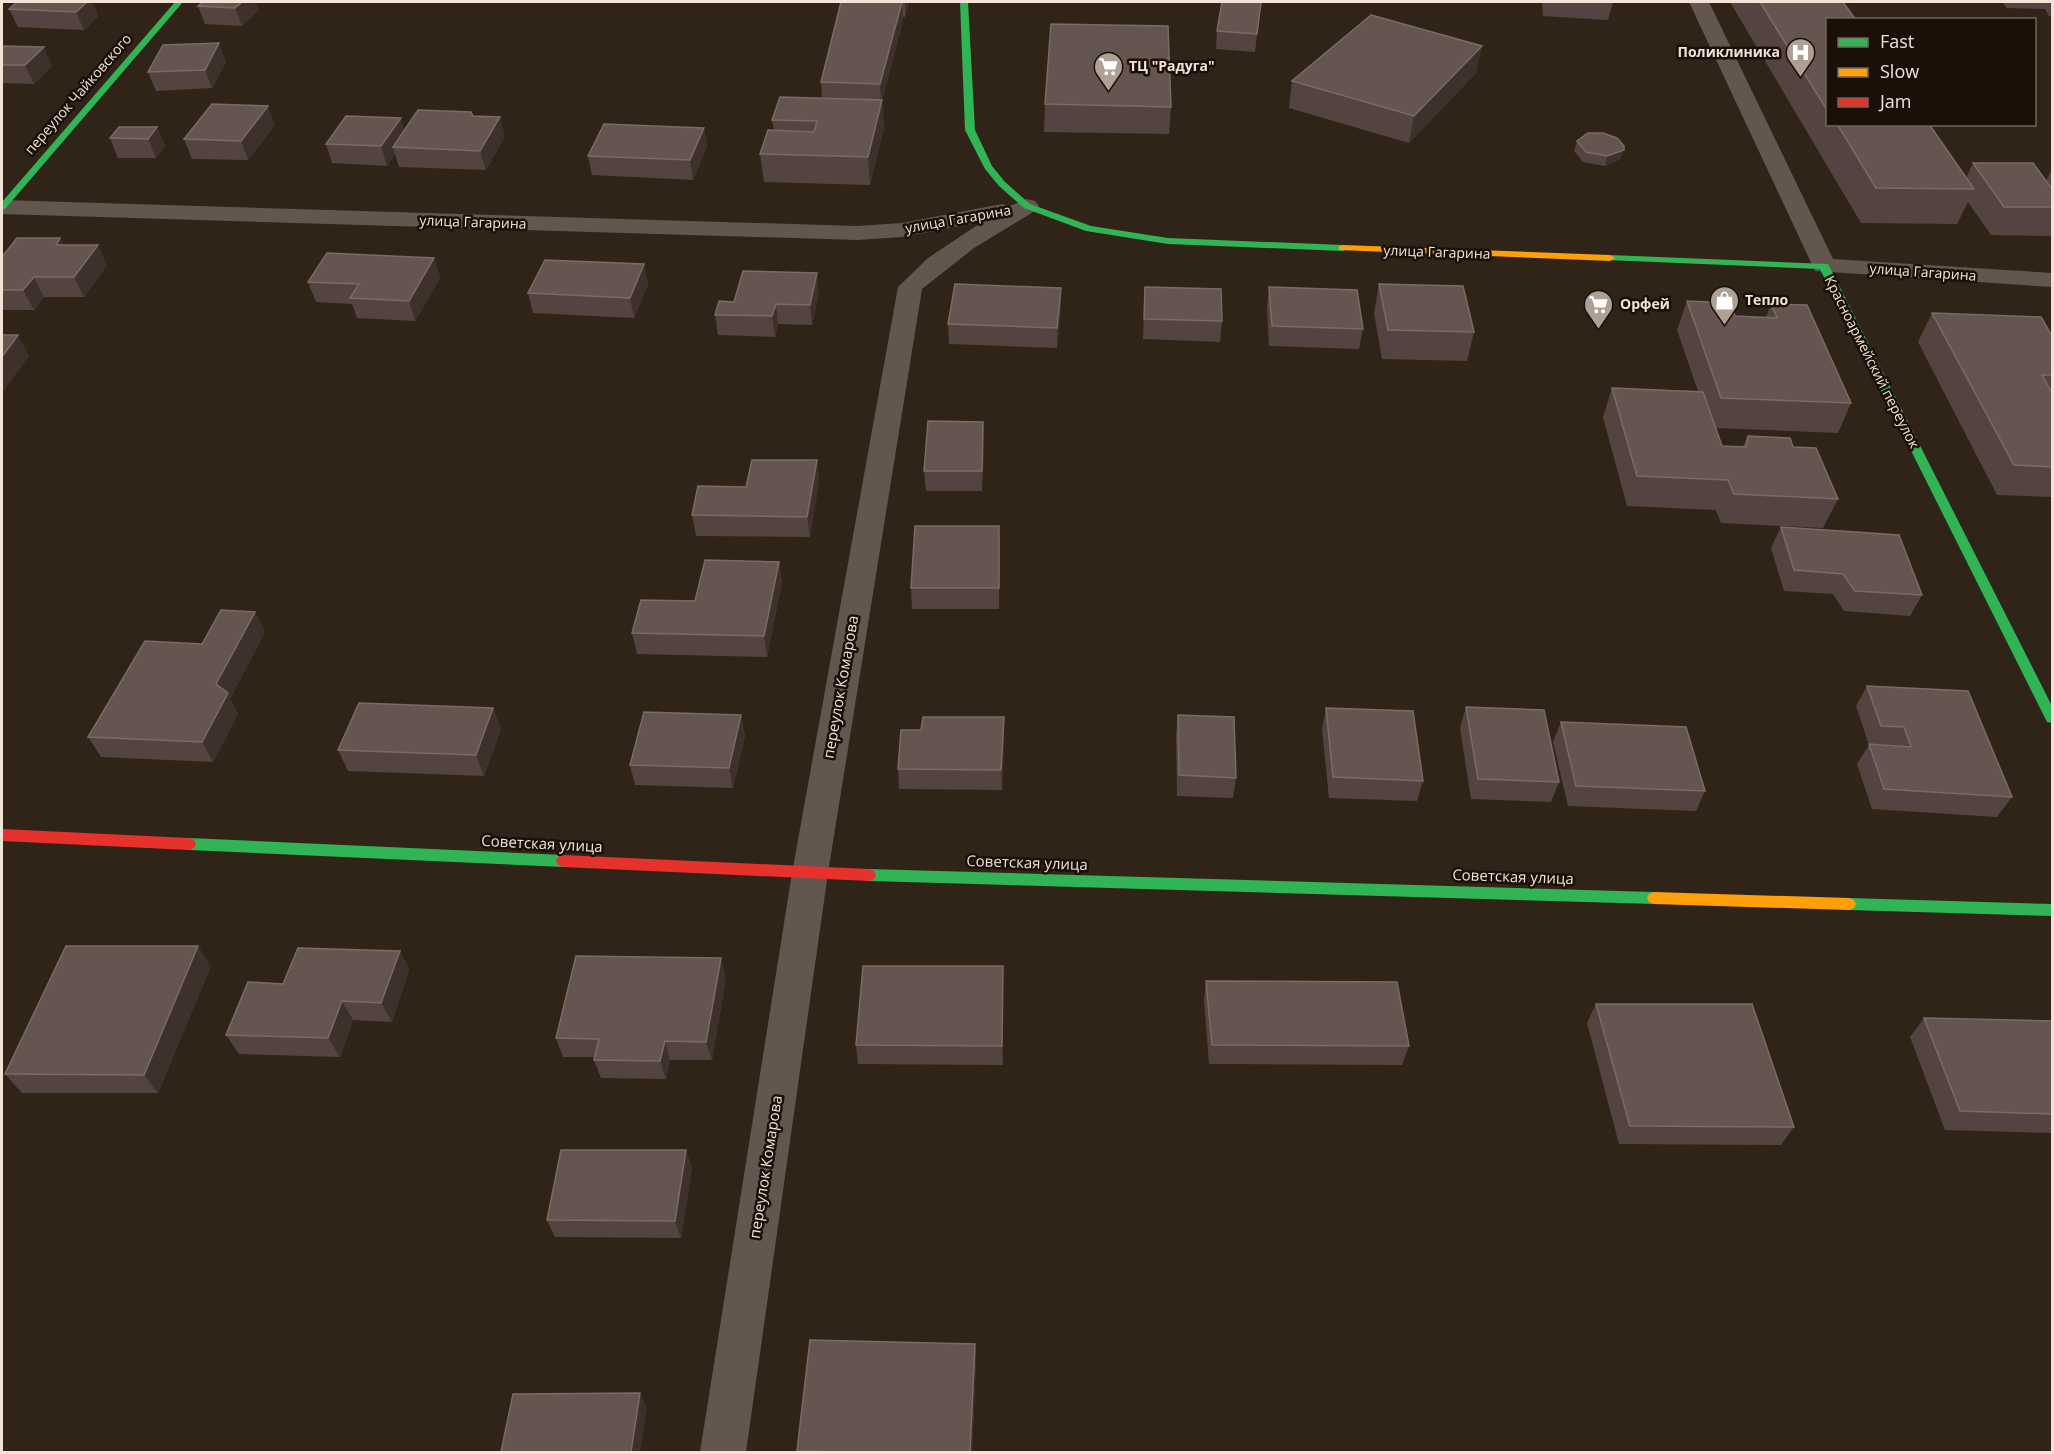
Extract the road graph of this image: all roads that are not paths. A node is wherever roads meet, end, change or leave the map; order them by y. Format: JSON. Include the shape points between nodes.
{"nodes":[{"id":1,"x":179,"y":2,"type":"edge"},
{"id":2,"x":964,"y":2,"type":"edge"},
{"id":3,"x":1699,"y":2,"type":"edge"},
{"id":4,"x":1027,"y":206,"type":"junction"},
{"id":5,"x":2,"y":207,"type":"edge"},
{"id":6,"x":1824,"y":266,"type":"junction"},
{"id":7,"x":2052,"y":280,"type":"edge"},
{"id":8,"x":2052,"y":718,"type":"edge"},
{"id":9,"x":2,"y":835,"type":"edge"},
{"id":10,"x":810,"y":873,"type":"junction"},
{"id":11,"x":2052,"y":910,"type":"edge"},
{"id":12,"x":723,"y":1452,"type":"edge"}],
"edges":[{"from":1,"to":5,"type":"main road","name":"переулок Чайковского"},
{"from":2,"to":4,"type":"main road","via":[[970,130],[988,167]]},
{"from":3,"to":6,"type":"street","name":"Красноармейский переулок"},
{"from":4,"to":5,"type":"street","name":"улица Гагарина","via":[[902,230],[857,233]]},
{"from":4,"to":6,"type":"main road","name":"улица Гагарина","via":[[1089,229],[1168,241]]},
{"from":4,"to":10,"type":"street","name":"переулок Комарова","via":[[938,260],[910,287]]},
{"from":6,"to":7,"type":"street","name":"улица Гагарина"},
{"from":6,"to":8,"type":"main road","name":"Красноармейский переулок"},
{"from":9,"to":10,"type":"main road","name":"Советская улица"},
{"from":10,"to":11,"type":"main road","name":"Советская улица"},
{"from":10,"to":12,"type":"street","name":"переулок Комарова"}]}
